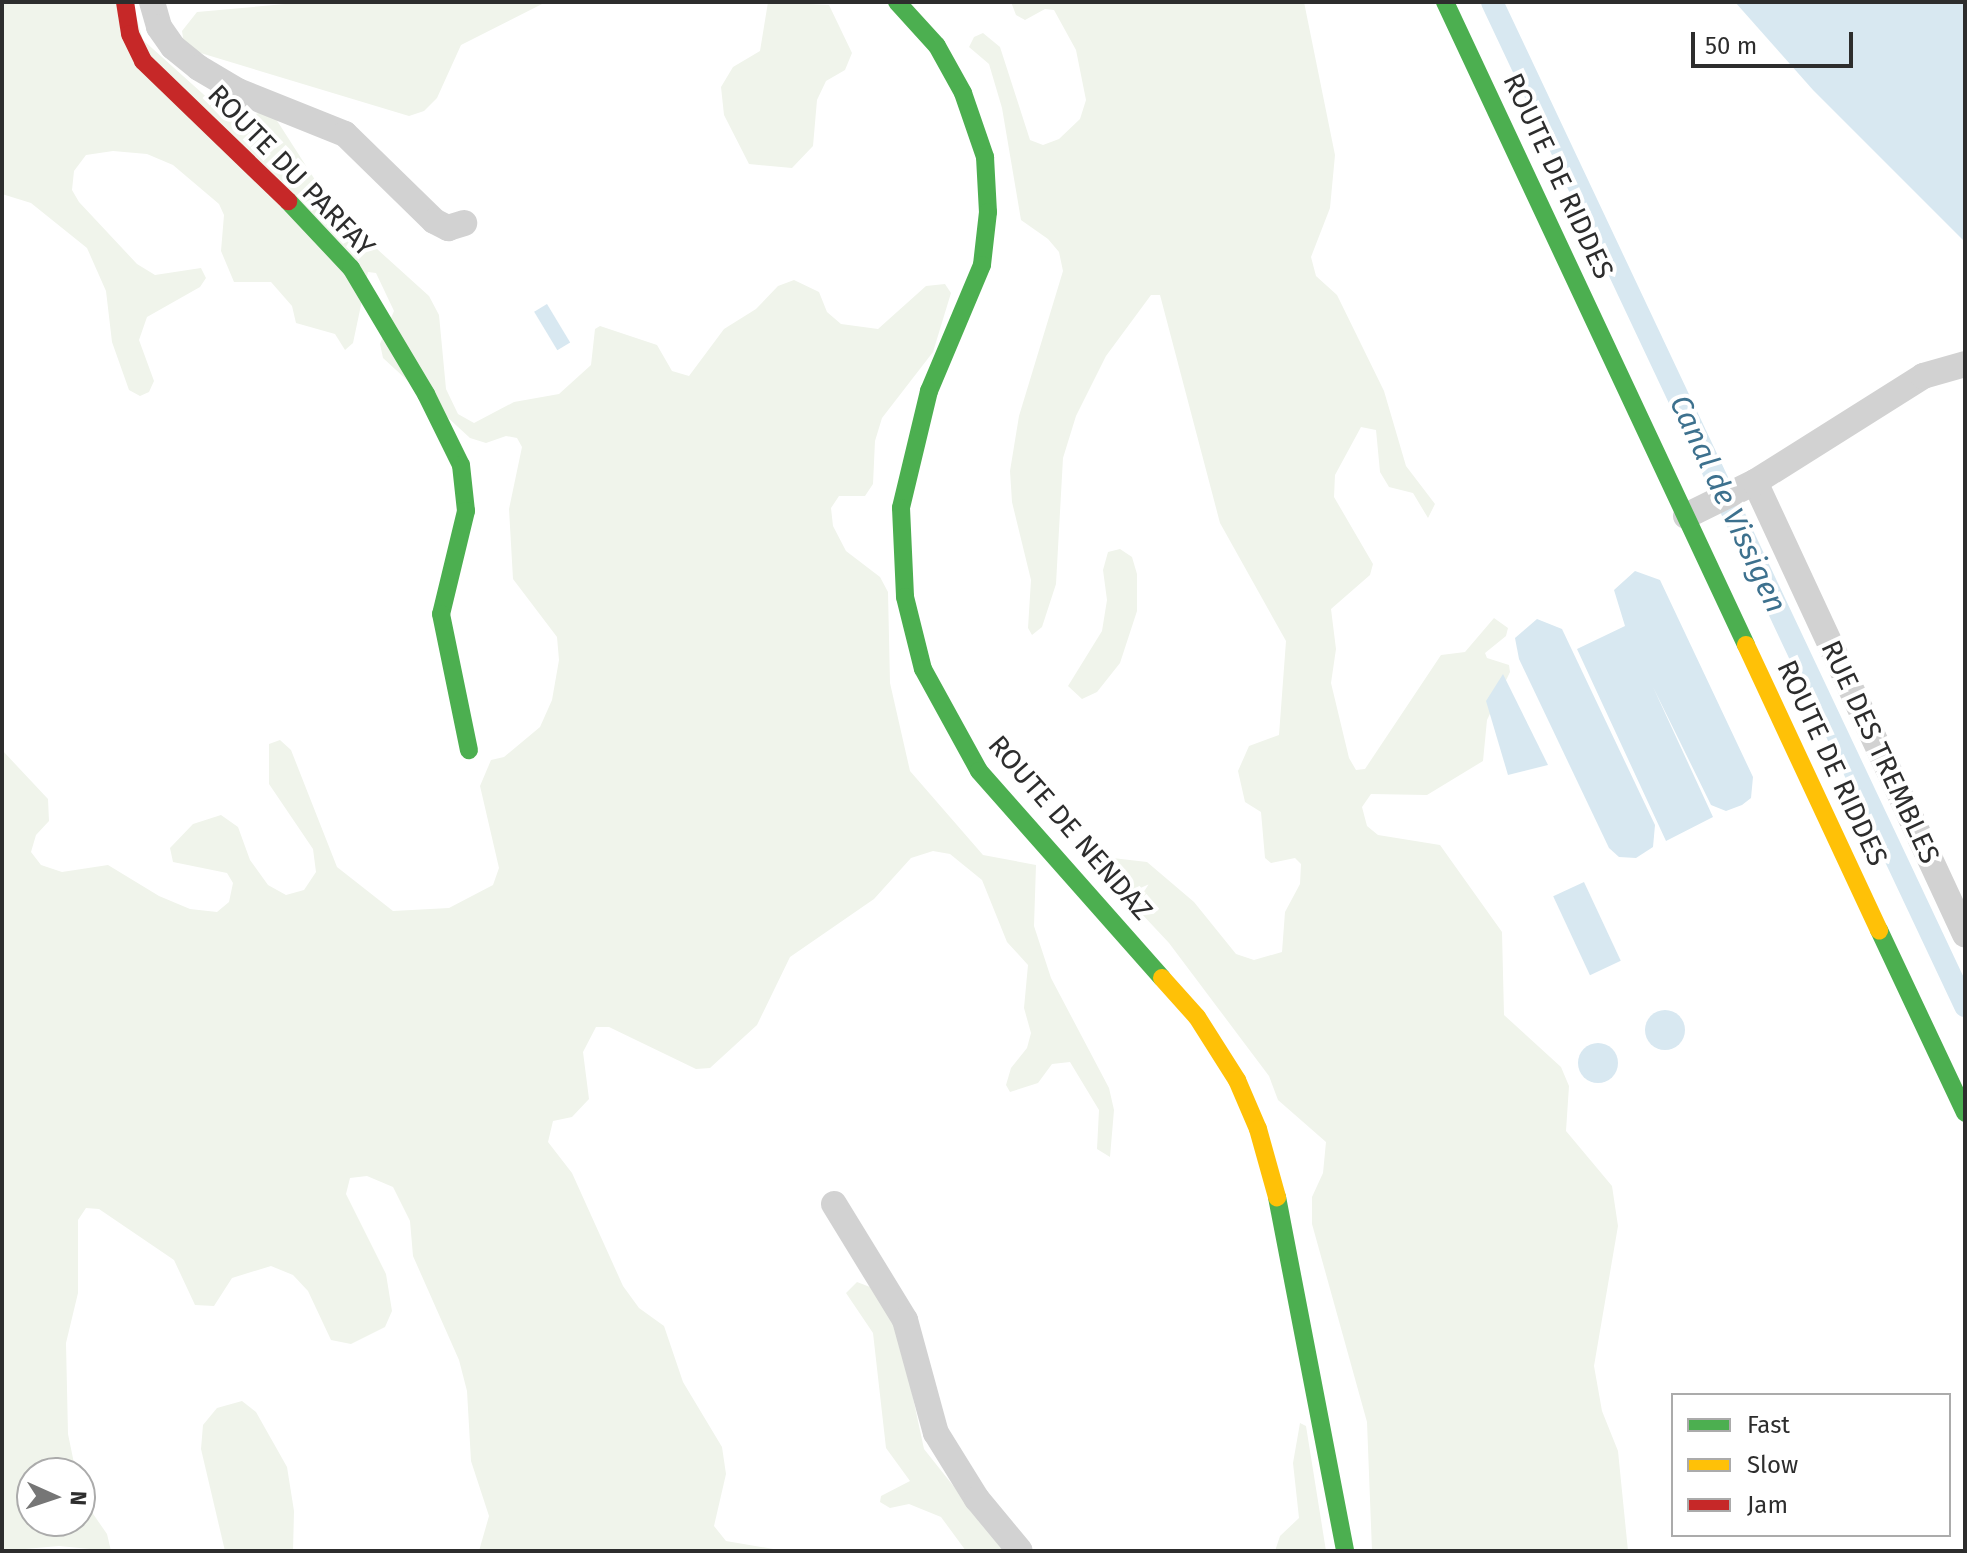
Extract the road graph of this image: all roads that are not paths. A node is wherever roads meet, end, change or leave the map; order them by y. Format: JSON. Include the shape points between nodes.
{"nodes":[{"id":1,"x":125,"y":2,"type":"edge"},
{"id":2,"x":897,"y":2,"type":"edge"},
{"id":3,"x":1445,"y":2,"type":"edge"},
{"id":4,"x":152,"y":3,"type":"edge"},
{"id":5,"x":464,"y":223,"type":"dead end"},
{"id":6,"x":1965,"y":364,"type":"edge"},
{"id":7,"x":1755,"y":482,"type":"junction"},
{"id":8,"x":1686,"y":516,"type":"junction"},
{"id":9,"x":469,"y":750,"type":"dead end"},
{"id":10,"x":1965,"y":935,"type":"edge"},
{"id":11,"x":1965,"y":1113,"type":"edge"},
{"id":12,"x":834,"y":1204,"type":"dead end"},
{"id":13,"x":1020,"y":1551,"type":"edge"},
{"id":14,"x":1345,"y":1551,"type":"edge"}],
"edges":[{"from":1,"to":9,"type":"street","name":"ROUTE DU PARFAY","via":[[130,34],[143,61],[247,157],[351,268],[426,394],[461,465],[466,511],[441,614]]},
{"from":2,"to":14,"type":"street","name":"ROUTE DE NENDAZ","via":[[937,46],[963,93],[985,157],[988,212],[982,265],[929,391],[901,508],[905,597],[919,656],[940,708],[979,771],[1197,1017],[1237,1080],[1258,1129],[1283,1219]]},
{"from":3,"to":8,"type":"street","name":"ROUTE DE RIDDES"},
{"from":4,"to":5,"type":"street","via":[[173,47],[199,68],[238,91],[345,134],[434,221],[448,228]]},
{"from":6,"to":7,"type":"street","via":[[1923,376]]},
{"from":7,"to":8,"type":"street"},
{"from":7,"to":10,"type":"street","name":"RUE DES TREMBLES"},
{"from":8,"to":11,"type":"street","name":"ROUTE DE RIDDES"},
{"from":12,"to":13,"type":"street","via":[[905,1320],[936,1433],[977,1499]]}]}
